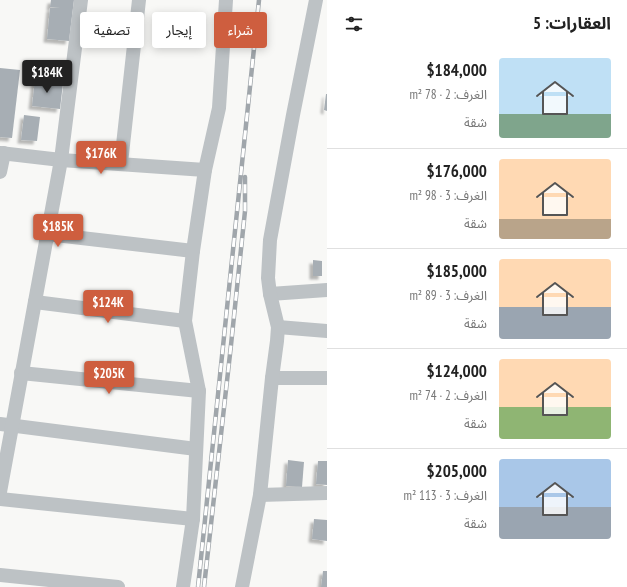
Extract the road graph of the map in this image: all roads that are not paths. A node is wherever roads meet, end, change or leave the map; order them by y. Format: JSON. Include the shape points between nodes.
{"nodes":[{"id":1,"x":81,"y":0,"type":"edge"},
{"id":2,"x":140,"y":0,"type":"edge"},
{"id":3,"x":226,"y":0,"type":"edge"},
{"id":4,"x":316,"y":0,"type":"edge"},
{"id":5,"x":2,"y":153,"type":"edge"},
{"id":6,"x":61,"y":160,"type":"junction"},
{"id":7,"x":121,"y":163,"type":"junction"},
{"id":8,"x":205,"y":170,"type":"junction"},
{"id":9,"x":0,"y":172,"type":"edge"},
{"id":10,"x":47,"y":234,"type":"junction"},
{"id":11,"x":193,"y":251,"type":"junction"},
{"id":12,"x":327,"y":290,"type":"edge"},
{"id":13,"x":270,"y":294,"type":"junction"},
{"id":14,"x":35,"y":302,"type":"junction"},
{"id":15,"x":185,"y":321,"type":"junction"},
{"id":16,"x":278,"y":327,"type":"junction"},
{"id":17,"x":327,"y":331,"type":"edge"},
{"id":18,"x":21,"y":373,"type":"junction"},
{"id":19,"x":272,"y":378,"type":"junction"},
{"id":20,"x":327,"y":378,"type":"edge"},
{"id":21,"x":199,"y":391,"type":"junction"},
{"id":22,"x":6,"y":424,"type":"edge"},
{"id":23,"x":196,"y":449,"type":"junction"},
{"id":24,"x":0,"y":492,"type":"edge"},
{"id":25,"x":327,"y":493,"type":"edge"},
{"id":26,"x":260,"y":495,"type":"junction"},
{"id":27,"x":0,"y":499,"type":"edge"},
{"id":28,"x":193,"y":519,"type":"junction"},
{"id":29,"x":0,"y":575,"type":"edge"},
{"id":30,"x":118,"y":587,"type":"edge"},
{"id":31,"x":183,"y":587,"type":"edge"},
{"id":32,"x":242,"y":587,"type":"edge"}],
"edges":[{"from":1,"to":6,"type":"street"},
{"from":2,"to":7,"type":"street"},
{"from":3,"to":8,"type":"street","via":[[219,108]]},
{"from":4,"to":13,"type":"street","via":[[270,240]]},
{"from":5,"to":6,"type":"street"},
{"from":5,"to":9,"type":"street"},
{"from":6,"to":7,"type":"street"},
{"from":6,"to":10,"type":"street"},
{"from":7,"to":8,"type":"street"},
{"from":8,"to":11,"type":"street"},
{"from":10,"to":11,"type":"street"},
{"from":10,"to":14,"type":"street"},
{"from":11,"to":15,"type":"street"},
{"from":12,"to":13,"type":"street"},
{"from":13,"to":16,"type":"street"},
{"from":14,"to":15,"type":"street"},
{"from":14,"to":18,"type":"street"},
{"from":15,"to":21,"type":"street"},
{"from":16,"to":17,"type":"street"},
{"from":16,"to":19,"type":"street"},
{"from":18,"to":21,"type":"street"},
{"from":18,"to":22,"type":"street"},
{"from":19,"to":20,"type":"street"},
{"from":19,"to":26,"type":"street"},
{"from":21,"to":23,"type":"street"},
{"from":22,"to":23,"type":"street"},
{"from":22,"to":24,"type":"street"},
{"from":23,"to":28,"type":"street"},
{"from":25,"to":26,"type":"street"},
{"from":26,"to":32,"type":"street"},
{"from":27,"to":28,"type":"street"},
{"from":28,"to":31,"type":"street"},
{"from":29,"to":30,"type":"street"}]}
